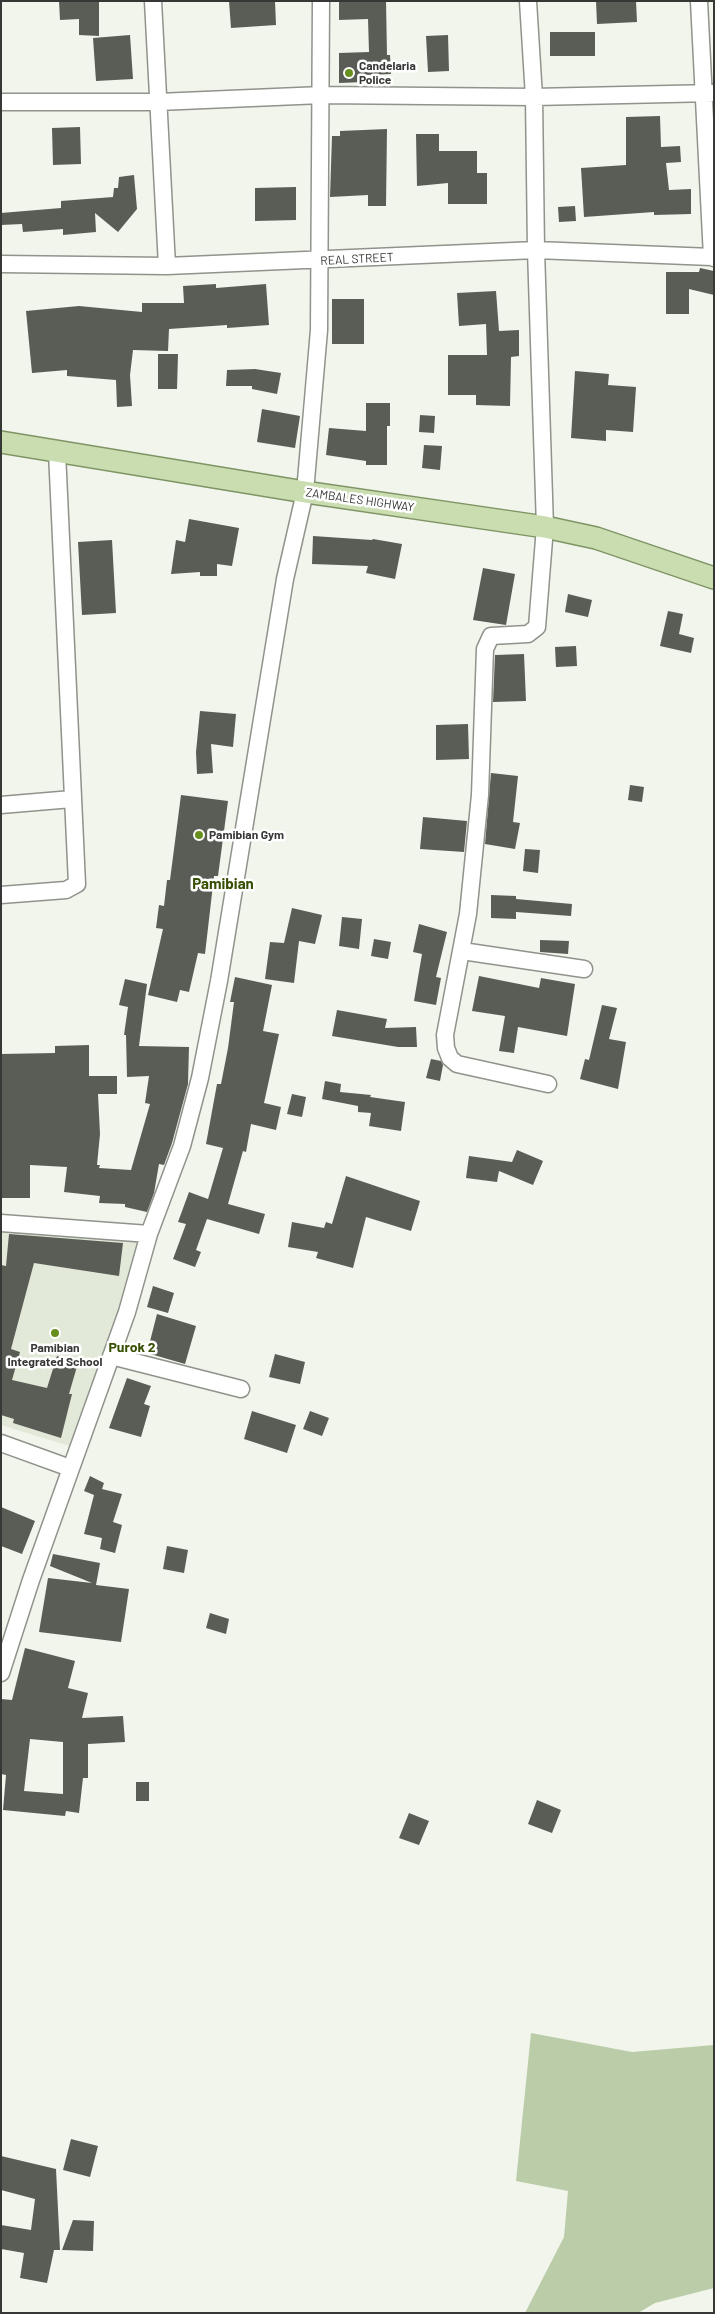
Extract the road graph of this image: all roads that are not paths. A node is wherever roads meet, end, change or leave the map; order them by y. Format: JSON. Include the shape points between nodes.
{"nodes":[{"id":1,"x":152,"y":1,"type":"edge"},
{"id":2,"x":321,"y":1,"type":"edge"},
{"id":3,"x":528,"y":1,"type":"edge"},
{"id":4,"x":699,"y":1,"type":"edge"},
{"id":5,"x":708,"y":93,"type":"edge"},
{"id":6,"x":322,"y":96,"type":"junction"},
{"id":7,"x":534,"y":97,"type":"junction"},
{"id":8,"x":1,"y":102,"type":"edge"},
{"id":9,"x":158,"y":102,"type":"junction"},
{"id":10,"x":536,"y":250,"type":"junction"},
{"id":11,"x":713,"y":258,"type":"edge"},
{"id":12,"x":321,"y":261,"type":"junction"},
{"id":13,"x":1,"y":264,"type":"edge"},
{"id":14,"x":166,"y":266,"type":"junction"},
{"id":15,"x":1,"y":442,"type":"edge"},
{"id":16,"x":57,"y":452,"type":"junction"},
{"id":17,"x":305,"y":492,"type":"junction"},
{"id":18,"x":545,"y":527,"type":"junction"},
{"id":19,"x":714,"y":578,"type":"edge"},
{"id":20,"x":72,"y":799,"type":"junction"},
{"id":21,"x":1,"y":805,"type":"edge"},
{"id":22,"x":1,"y":895,"type":"edge"},
{"id":23,"x":462,"y":951,"type":"junction"},
{"id":24,"x":584,"y":969,"type":"dead end"},
{"id":25,"x":548,"y":1084,"type":"dead end"},
{"id":26,"x":1,"y":1223,"type":"edge"},
{"id":27,"x":149,"y":1234,"type":"junction"},
{"id":28,"x":111,"y":1356,"type":"junction"},
{"id":29,"x":242,"y":1389,"type":"dead end"},
{"id":30,"x":1,"y":1443,"type":"edge"},
{"id":31,"x":70,"y":1468,"type":"junction"},
{"id":32,"x":1,"y":1673,"type":"edge"}],
"edges":[{"from":1,"to":9,"type":"street"},
{"from":2,"to":6,"type":"street"},
{"from":3,"to":7,"type":"street"},
{"from":4,"to":5,"type":"street"},
{"from":5,"to":7,"type":"street"},
{"from":5,"to":11,"type":"street"},
{"from":6,"to":7,"type":"street"},
{"from":6,"to":9,"type":"street"},
{"from":6,"to":12,"type":"street"},
{"from":7,"to":10,"type":"street"},
{"from":8,"to":9,"type":"street"},
{"from":9,"to":14,"type":"street"},
{"from":10,"to":11,"type":"street","name":"REAL STREET"},
{"from":10,"to":12,"type":"street","name":"REAL STREET"},
{"from":10,"to":18,"type":"street"},
{"from":12,"to":14,"type":"street","name":"REAL STREET"},
{"from":12,"to":17,"type":"street","via":[[319,340]]},
{"from":13,"to":14,"type":"street","name":"REAL STREET"},
{"from":15,"to":16,"type":"main road","name":"ZAMBALES HIGHWAY"},
{"from":16,"to":17,"type":"main road","name":"ZAMBALES HIGHWAY"},
{"from":16,"to":20,"type":"street"},
{"from":17,"to":18,"type":"main road","name":"ZAMBALES HIGHWAY"},
{"from":17,"to":27,"type":"street","via":[[285,580],[200,1078],[182,1146]]},
{"from":18,"to":19,"type":"main road","name":"ZAMBALES HIGHWAY","via":[[596,538]]},
{"from":18,"to":23,"type":"street","via":[[537,627],[528,634],[491,636],[486,650],[480,794]]},
{"from":20,"to":21,"type":"street"},
{"from":20,"to":22,"type":"street","via":[[77,884],[66,890]]},
{"from":23,"to":24,"type":"street"},
{"from":23,"to":25,"type":"street","via":[[446,1035],[450,1058],[470,1068]]},
{"from":26,"to":27,"type":"street"},
{"from":27,"to":28,"type":"street"},
{"from":28,"to":29,"type":"street"},
{"from":28,"to":31,"type":"street"},
{"from":30,"to":31,"type":"street"},
{"from":31,"to":32,"type":"street"}]}
